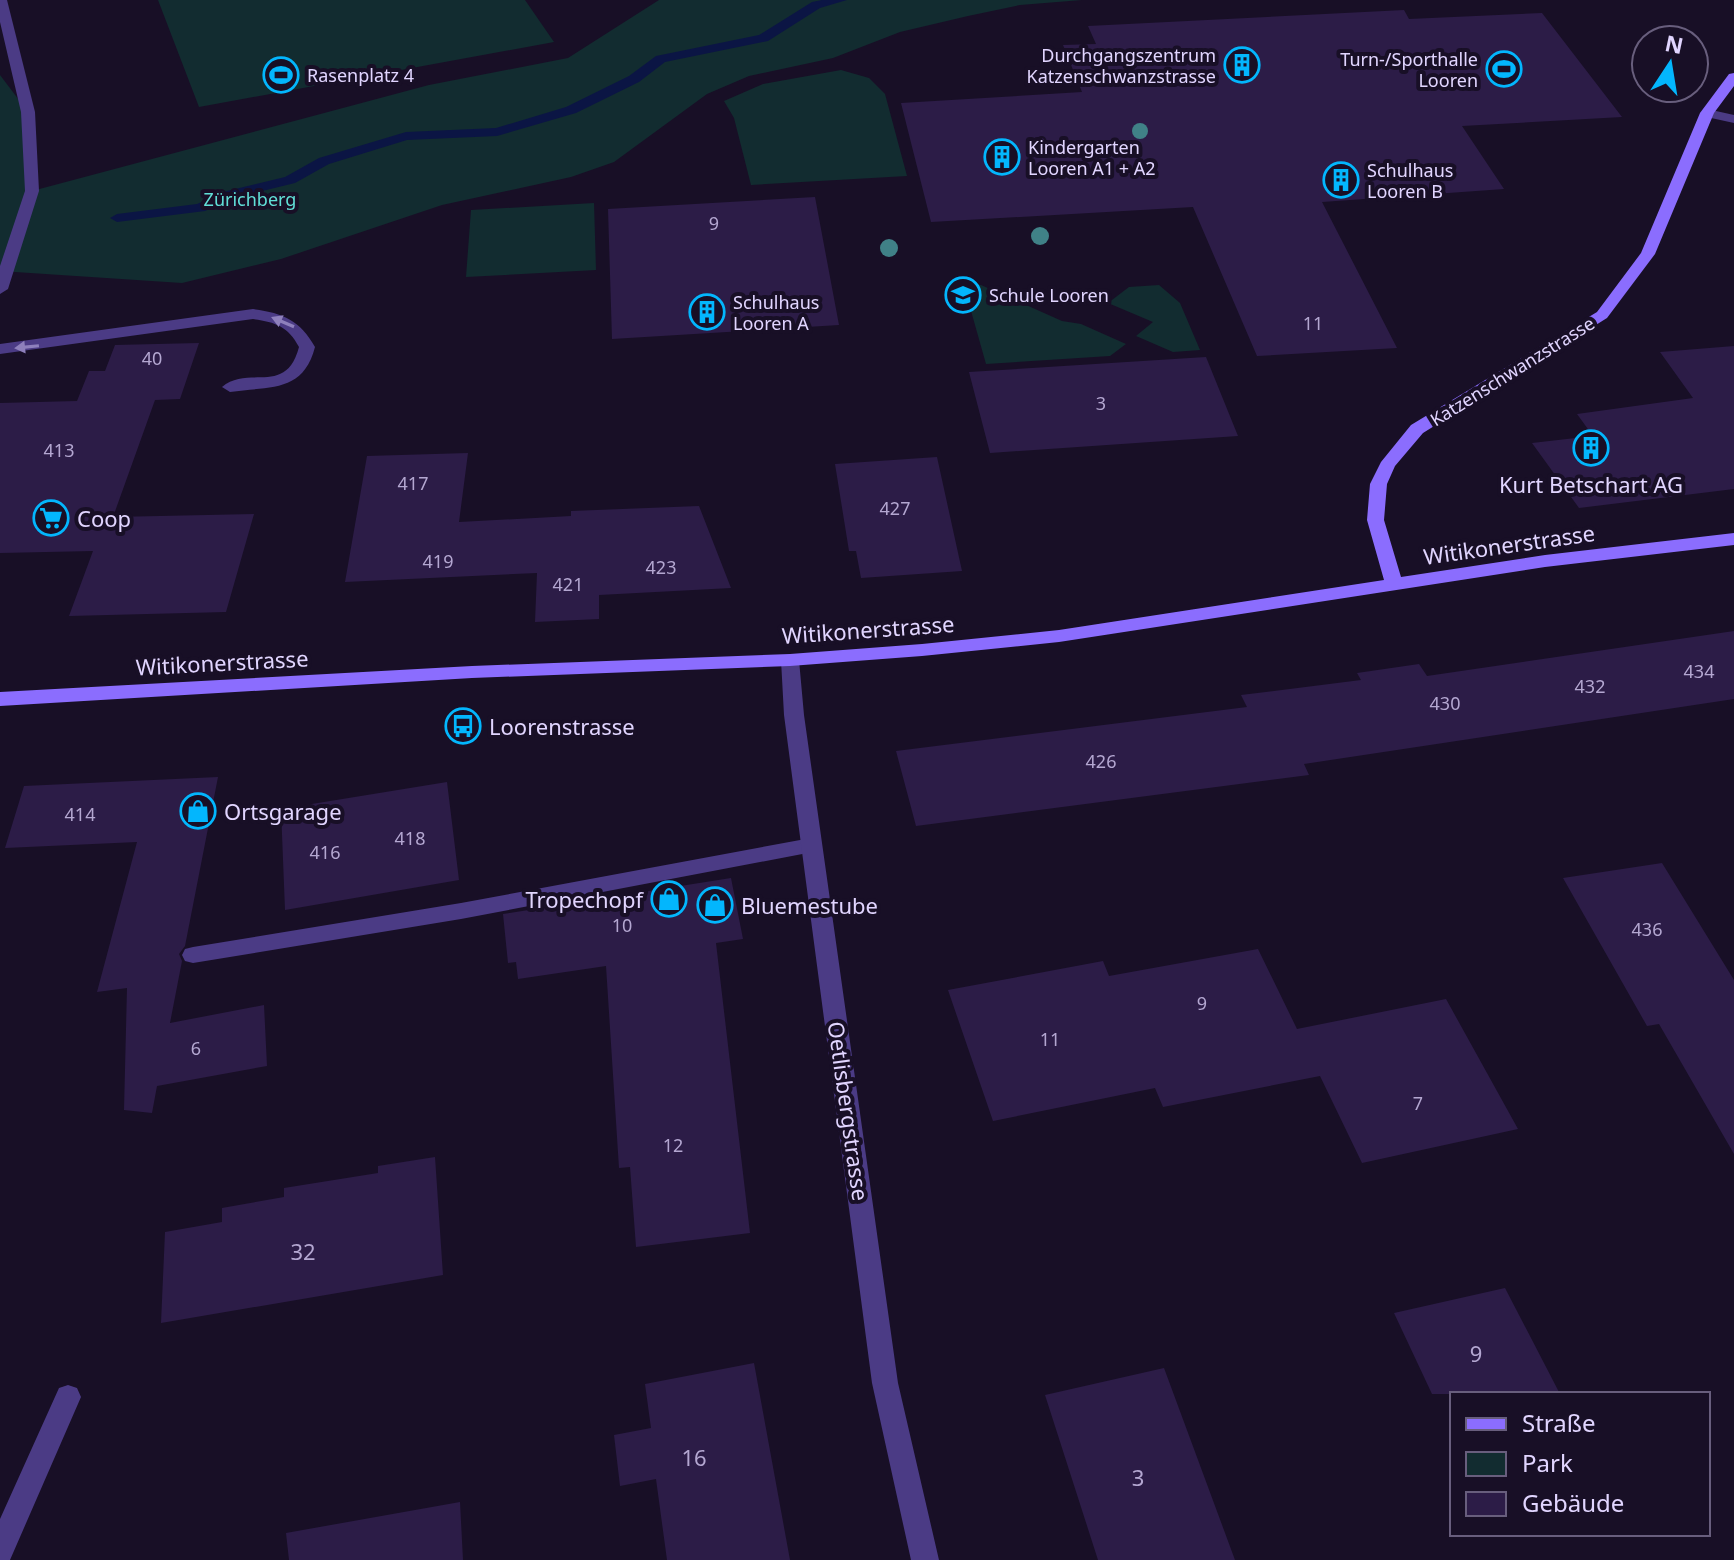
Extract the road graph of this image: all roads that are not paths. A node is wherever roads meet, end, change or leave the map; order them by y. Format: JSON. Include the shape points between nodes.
{"nodes":[{"id":1,"x":1,"y":0,"type":"edge"},
{"id":2,"x":1734,"y":77,"type":"edge"},
{"id":3,"x":1707,"y":113,"type":"junction"},
{"id":4,"x":1734,"y":119,"type":"edge"},
{"id":5,"x":0,"y":289,"type":"edge"},
{"id":6,"x":0,"y":349,"type":"edge"},
{"id":7,"x":230,"y":387,"type":"dead end"},
{"id":8,"x":1734,"y":539,"type":"edge"},
{"id":9,"x":1395,"y":584,"type":"junction"},
{"id":10,"x":790,"y":660,"type":"junction"},
{"id":11,"x":0,"y":699,"type":"edge"},
{"id":12,"x":811,"y":846,"type":"junction"},
{"id":13,"x":193,"y":955,"type":"dead end"},
{"id":14,"x":68,"y":1397,"type":"dead end"},
{"id":15,"x":0,"y":1550,"type":"edge"},
{"id":16,"x":925,"y":1560,"type":"edge"}],
"edges":[{"from":1,"to":5,"type":"street","via":[[28,112],[32,191]]},
{"from":2,"to":3,"type":"main road","name":"Katzenschwanzstrasse"},
{"from":3,"to":4,"type":"street"},
{"from":3,"to":9,"type":"main road","name":"Katzenschwanzstrasse","via":[[1648,254],[1602,315],[1417,429],[1384,466],[1376,497],[1377,541]]},
{"from":7,"to":6,"type":"street","one_way":true,"via":[[286,379],[302,366],[307,347],[298,329],[282,318],[253,314]]},
{"from":8,"to":9,"type":"main road","name":"Witikonerstrasse"},
{"from":9,"to":10,"type":"main road","name":"Witikonerstrasse","via":[[1059,636]]},
{"from":10,"to":11,"type":"main road","name":"Witikonerstrasse"},
{"from":10,"to":12,"type":"street","name":"Oetlisbergstrasse"},
{"from":12,"to":13,"type":"street"},
{"from":12,"to":16,"type":"street","name":"Oetlisbergstrasse","via":[[885,1383]]},
{"from":14,"to":15,"type":"street"}]}
